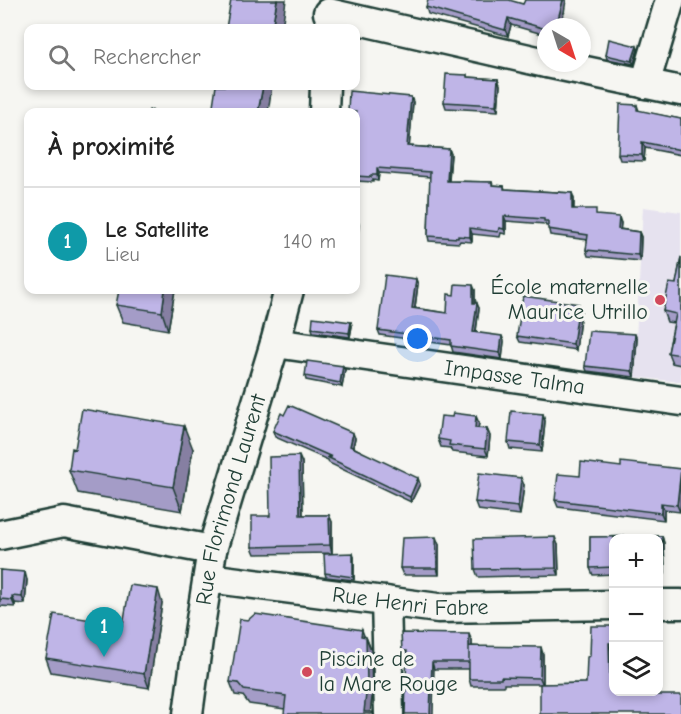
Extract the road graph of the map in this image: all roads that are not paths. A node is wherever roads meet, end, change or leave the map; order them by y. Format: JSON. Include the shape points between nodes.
{"nodes":[{"id":1,"x":670,"y":0,"type":"edge"},
{"id":2,"x":328,"y":14,"type":"edge"},
{"id":3,"x":537,"y":61,"type":"edge"},
{"id":4,"x":589,"y":72,"type":"edge"},
{"id":5,"x":645,"y":84,"type":"junction"},
{"id":6,"x":325,"y":90,"type":"edge"},
{"id":7,"x":681,"y":91,"type":"edge"},
{"id":8,"x":324,"y":108,"type":"edge"},
{"id":9,"x":289,"y":294,"type":"edge"},
{"id":10,"x":275,"y":344,"type":"junction"},
{"id":11,"x":681,"y":401,"type":"edge"},
{"id":12,"x":0,"y":535,"type":"edge"},
{"id":13,"x":212,"y":550,"type":"junction"},
{"id":14,"x":208,"y":578,"type":"junction"},
{"id":15,"x":386,"y":601,"type":"junction"},
{"id":16,"x":663,"y":604,"type":"edge"},
{"id":17,"x":681,"y":604,"type":"edge"},
{"id":18,"x":609,"y":605,"type":"edge"},
{"id":19,"x":188,"y":714,"type":"edge"},
{"id":20,"x":389,"y":714,"type":"edge"}],
"edges":[{"from":1,"to":5,"type":"street"},
{"from":2,"to":3,"type":"street"},
{"from":4,"to":5,"type":"street"},
{"from":5,"to":7,"type":"street"},
{"from":6,"to":8,"type":"street"},
{"from":9,"to":10,"type":"street","name":"Rue Florimond Laurent"},
{"from":10,"to":11,"type":"street","name":"Impasse Talma"},
{"from":10,"to":13,"type":"street","name":"Rue Florimond Laurent"},
{"from":12,"to":13,"type":"street","via":[[64,522]]},
{"from":13,"to":14,"type":"street","name":"Rue Florimond Laurent"},
{"from":14,"to":15,"type":"street","name":"Rue Henri Fabre"},
{"from":14,"to":19,"type":"street","name":"Rue Florimond Laurent"},
{"from":15,"to":18,"type":"street","name":"Rue Henri Fabre","via":[[438,608]]},
{"from":15,"to":20,"type":"street"},
{"from":16,"to":17,"type":"street"}]}
